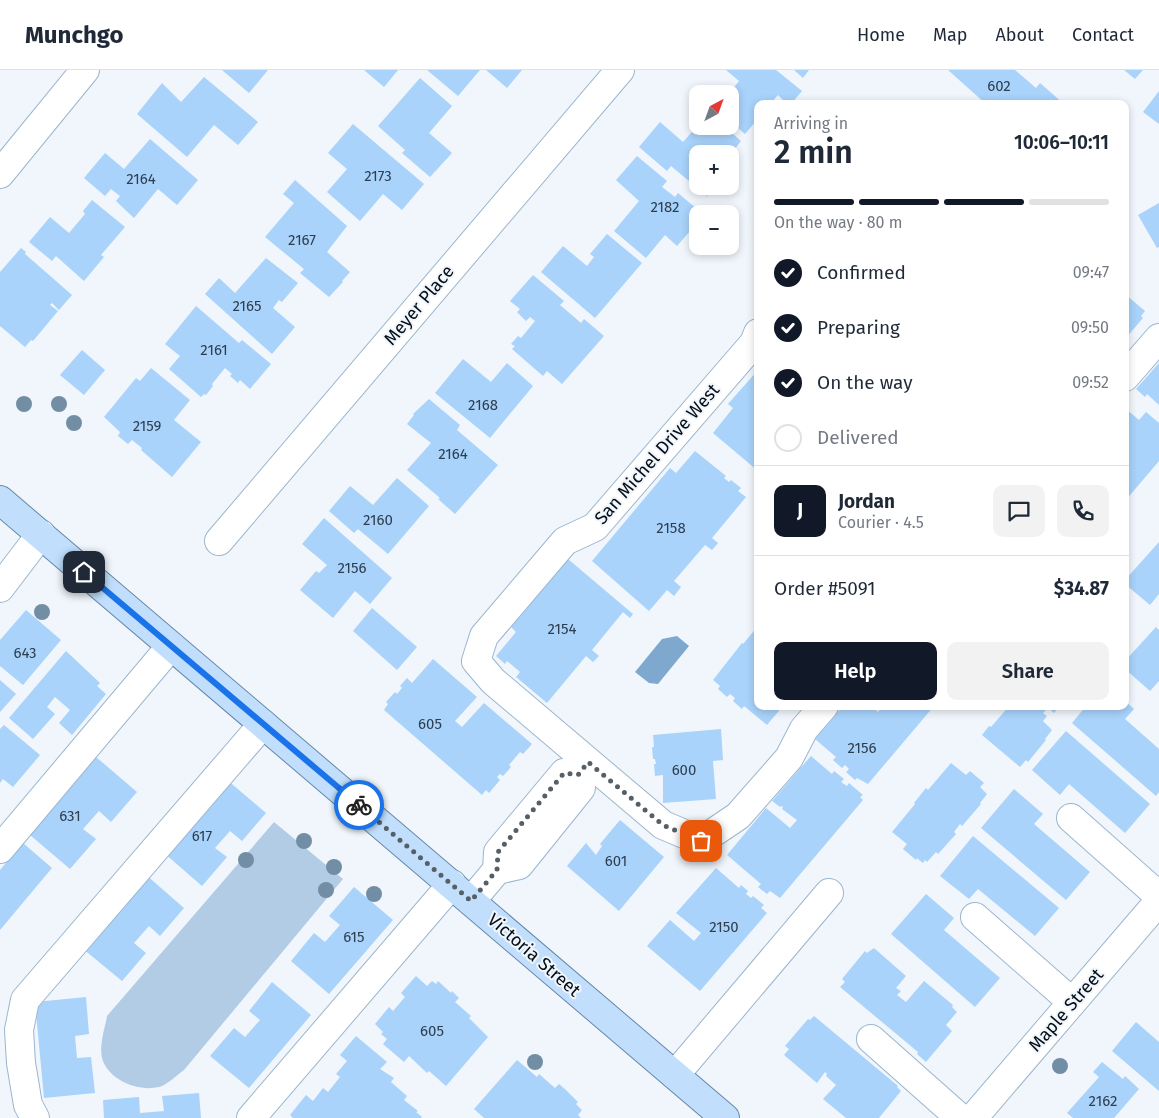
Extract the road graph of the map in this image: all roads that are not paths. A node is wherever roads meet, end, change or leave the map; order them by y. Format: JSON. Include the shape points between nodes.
{"nodes":[{"id":1,"x":620,"y":70,"type":"edge"},
{"id":2,"x":78,"y":72,"type":"edge"},
{"id":3,"x":0,"y":174,"type":"edge"},
{"id":4,"x":1159,"y":338,"type":"edge"},
{"id":5,"x":754,"y":343,"type":"edge"},
{"id":6,"x":1129,"y":372,"type":"edge"},
{"id":7,"x":0,"y":500,"type":"edge"},
{"id":8,"x":40,"y":534,"type":"junction"},
{"id":9,"x":219,"y":541,"type":"dead end"},
{"id":10,"x":0,"y":588,"type":"edge"},
{"id":11,"x":171,"y":646,"type":"junction"},
{"id":12,"x":821,"y":710,"type":"edge"},
{"id":13,"x":263,"y":724,"type":"junction"},
{"id":14,"x":583,"y":768,"type":"junction"},
{"id":15,"x":1071,"y":818,"type":"dead end"},
{"id":16,"x":0,"y":849,"type":"edge"},
{"id":17,"x":461,"y":893,"type":"junction"},
{"id":18,"x":829,"y":893,"type":"dead end"},
{"id":19,"x":1159,"y":896,"type":"edge"},
{"id":20,"x":1159,"y":901,"type":"edge"},
{"id":21,"x":975,"y":917,"type":"dead end"},
{"id":22,"x":1072,"y":1002,"type":"junction"},
{"id":23,"x":871,"y":1039,"type":"dead end"},
{"id":24,"x":675,"y":1075,"type":"junction"},
{"id":25,"x":35,"y":1118,"type":"edge"},
{"id":26,"x":251,"y":1118,"type":"edge"},
{"id":27,"x":725,"y":1118,"type":"edge"},
{"id":28,"x":960,"y":1118,"type":"edge"},
{"id":29,"x":973,"y":1118,"type":"edge"}],
"edges":[{"from":1,"to":9,"type":"street","name":"Meyer Place"},
{"from":2,"to":3,"type":"street"},
{"from":4,"to":6,"type":"street"},
{"from":5,"to":14,"type":"street","name":"San Michel Drive West","via":[[595,526],[565,541],[484,636],[476,661]]},
{"from":7,"to":8,"type":"main road","name":"Victoria Street"},
{"from":8,"to":10,"type":"street"},
{"from":8,"to":11,"type":"main road","name":"Victoria Street"},
{"from":11,"to":13,"type":"main road","name":"Victoria Street"},
{"from":11,"to":16,"type":"street"},
{"from":12,"to":14,"type":"street","via":[[804,729],[789,758],[738,816],[701,841],[663,825]]},
{"from":13,"to":17,"type":"main road","name":"Victoria Street"},
{"from":13,"to":25,"type":"street","via":[[24,1000],[19,1030],[21,1063],[28,1105]]},
{"from":14,"to":17,"type":"street","via":[[581,788],[519,865],[497,870]]},
{"from":15,"to":19,"type":"street"},
{"from":17,"to":24,"type":"main road","name":"Victoria Street"},
{"from":17,"to":26,"type":"street"},
{"from":18,"to":24,"type":"street"},
{"from":20,"to":22,"type":"street","name":"Maple Street"},
{"from":21,"to":22,"type":"street"},
{"from":22,"to":29,"type":"street","name":"Maple Street"},
{"from":23,"to":28,"type":"street"},
{"from":24,"to":27,"type":"main road","name":"Victoria Street"}]}
